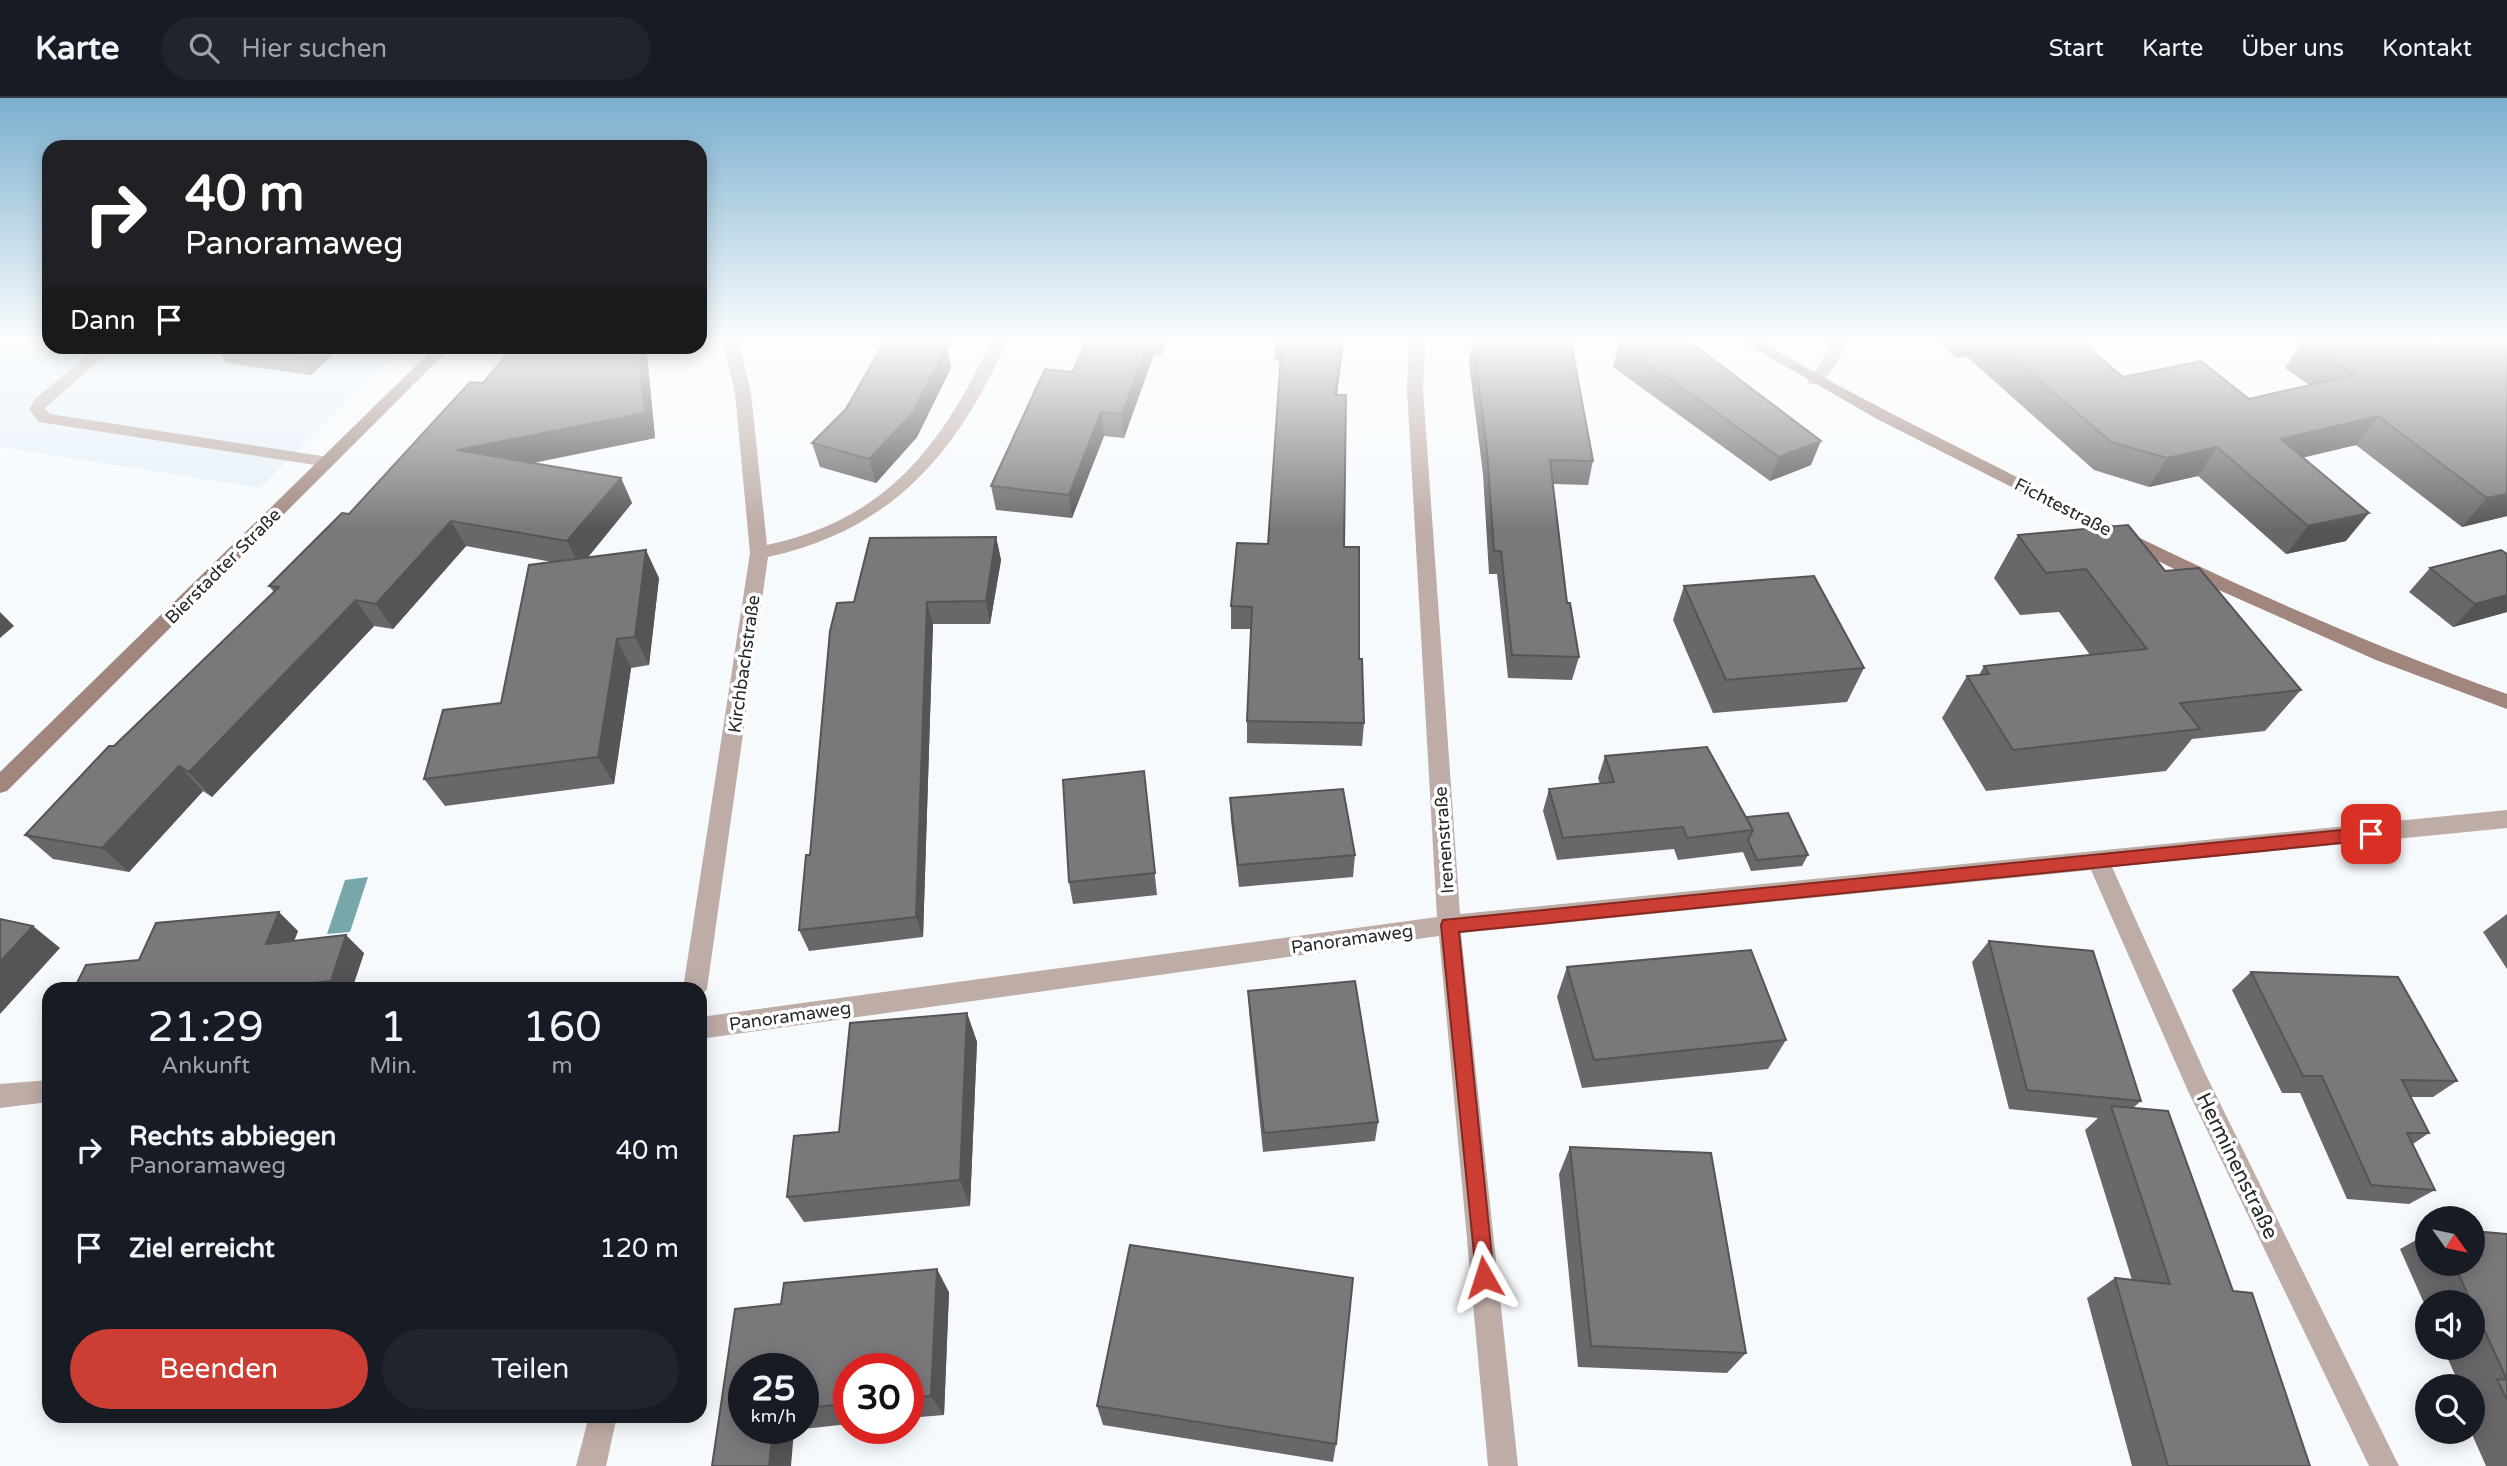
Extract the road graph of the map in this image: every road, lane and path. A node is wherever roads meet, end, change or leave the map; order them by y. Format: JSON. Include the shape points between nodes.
{"nodes":[{"id":1,"x":41,"y":403,"type":"edge"},
{"id":2,"x":388,"y":403,"type":"edge"},
{"id":3,"x":744,"y":403,"type":"edge"},
{"id":4,"x":969,"y":403,"type":"edge"},
{"id":5,"x":1416,"y":403,"type":"edge"},
{"id":6,"x":1858,"y":403,"type":"edge"},
{"id":7,"x":328,"y":462,"type":"junction"},
{"id":8,"x":759,"y":553,"type":"junction"},
{"id":9,"x":2507,"y":702,"type":"edge"},
{"id":10,"x":0,"y":785,"type":"edge"},
{"id":11,"x":2507,"y":820,"type":"edge"},
{"id":12,"x":2099,"y":863,"type":"junction"},
{"id":13,"x":1449,"y":925,"type":"junction"},
{"id":14,"x":696,"y":982,"type":"edge"},
{"id":15,"x":707,"y":1027,"type":"edge"},
{"id":16,"x":42,"y":1092,"type":"edge"},
{"id":17,"x":0,"y":1096,"type":"edge"},
{"id":18,"x":601,"y":1423,"type":"edge"},
{"id":19,"x":592,"y":1466,"type":"edge"},
{"id":20,"x":1503,"y":1466,"type":"edge"},
{"id":21,"x":2384,"y":1466,"type":"edge"}],
"edges":[{"from":1,"to":7,"type":"street","via":[[37,409],[45,418]]},
{"from":2,"to":7,"type":"street","name":"Bierstadter Straße"},
{"from":3,"to":8,"type":"street","name":"Kirchbachstraße"},
{"from":4,"to":8,"type":"street","via":[[948,441],[897,493],[815,539]]},
{"from":5,"to":13,"type":"street","name":"Irenenstraße"},
{"from":6,"to":9,"type":"street","name":"Fichtestraße","via":[[2177,566],[2437,678]]},
{"from":7,"to":10,"type":"street","name":"Bierstadter Straße"},
{"from":8,"to":14,"type":"street","name":"Kirchbachstraße"},
{"from":11,"to":12,"type":"street","name":"Panoramaweg"},
{"from":12,"to":13,"type":"street","name":"Panoramaweg"},
{"from":12,"to":21,"type":"street","name":"Herminenstraße","via":[[2197,1083]]},
{"from":13,"to":15,"type":"street","name":"Panoramaweg"},
{"from":13,"to":20,"type":"street","name":"Irenenstraße"},
{"from":16,"to":17,"type":"street"},
{"from":18,"to":19,"type":"street"}]}
